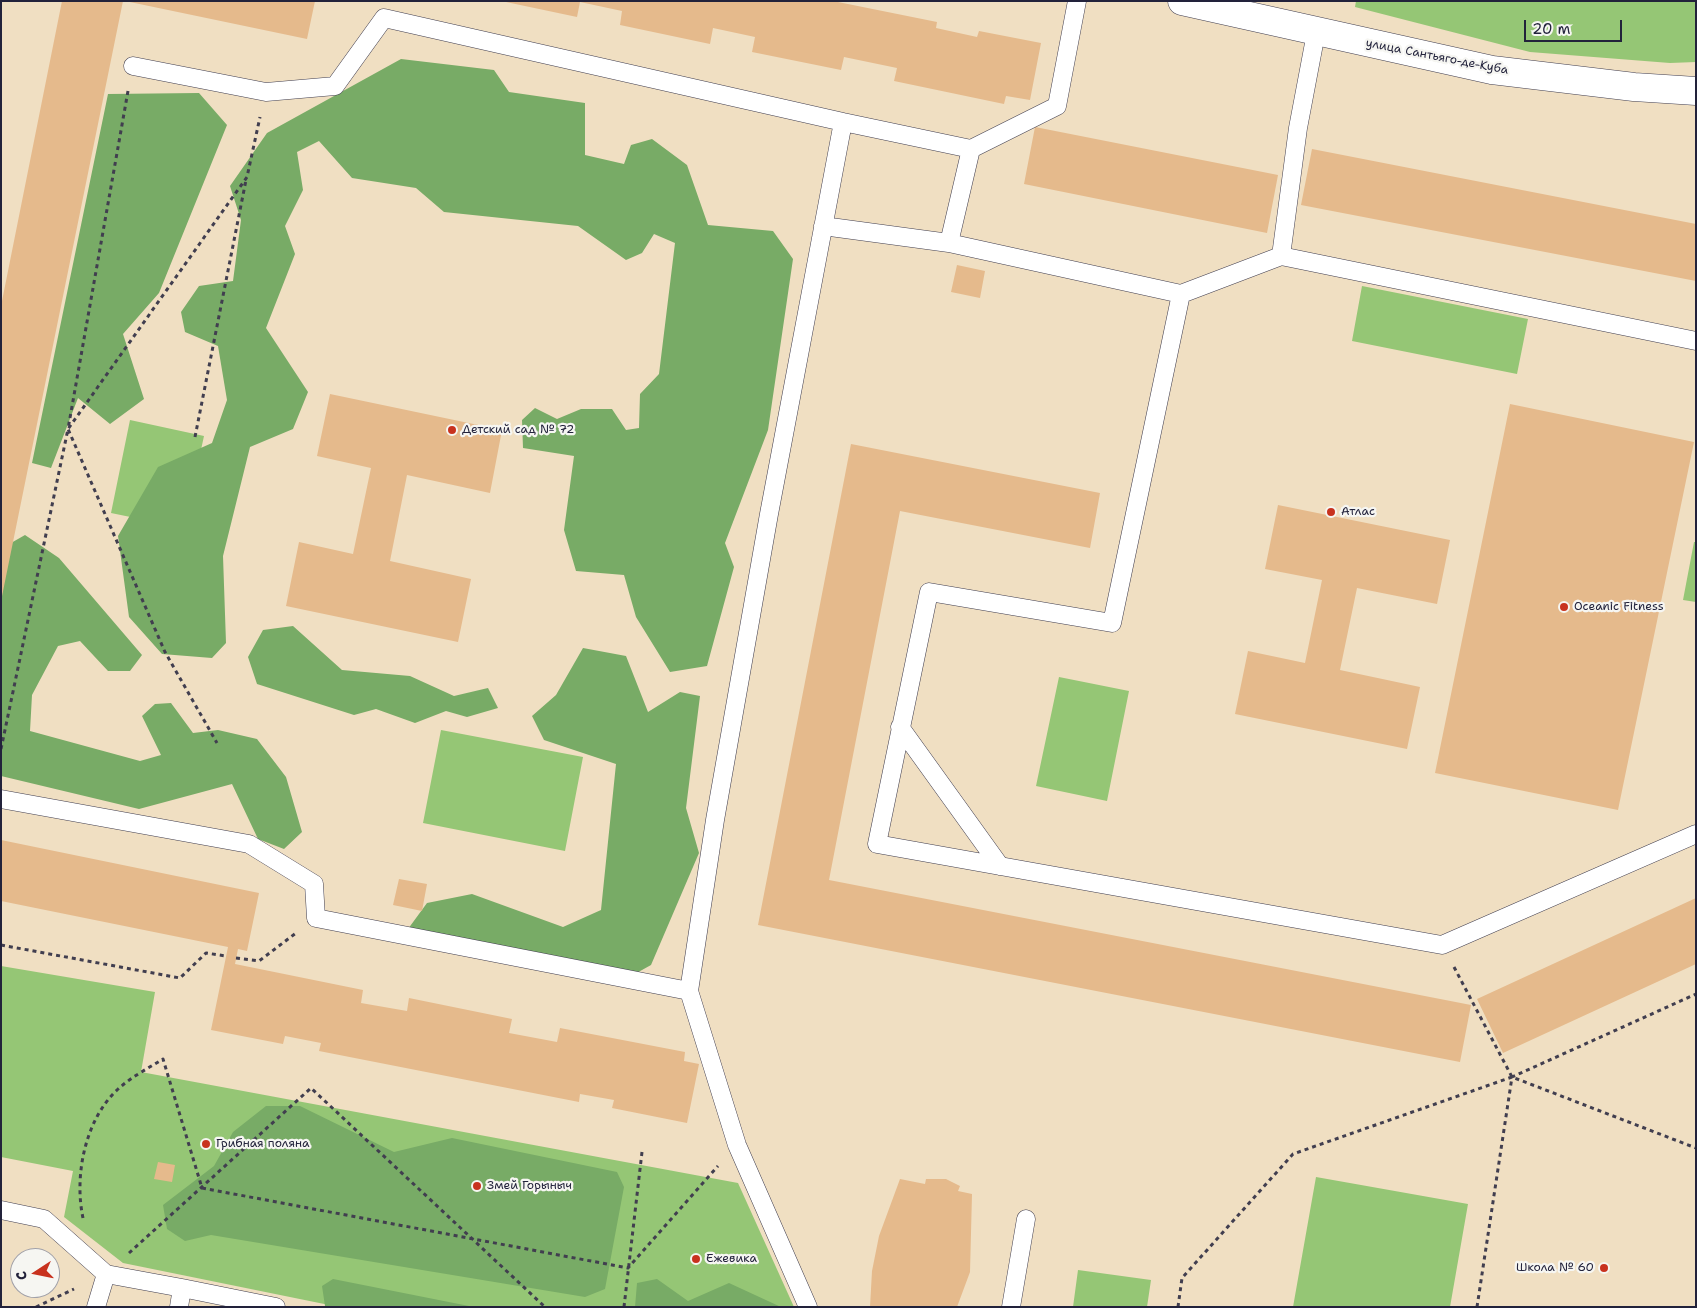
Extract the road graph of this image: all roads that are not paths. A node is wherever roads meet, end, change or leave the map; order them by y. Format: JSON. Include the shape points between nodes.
{"nodes":[{"id":1,"x":1077,"y":1,"type":"edge"},
{"id":2,"x":1182,"y":1,"type":"edge"},
{"id":3,"x":1316,"y":32,"type":"junction"},
{"id":4,"x":133,"y":66,"type":"road end"},
{"id":5,"x":1696,"y":91,"type":"edge"},
{"id":6,"x":843,"y":122,"type":"junction"},
{"id":7,"x":971,"y":149,"type":"junction"},
{"id":8,"x":823,"y":226,"type":"junction"},
{"id":9,"x":949,"y":243,"type":"junction"},
{"id":10,"x":1281,"y":256,"type":"junction"},
{"id":11,"x":1181,"y":294,"type":"junction"},
{"id":12,"x":1696,"y":341,"type":"edge"},
{"id":13,"x":900,"y":727,"type":"junction"},
{"id":14,"x":1,"y":799,"type":"edge"},
{"id":15,"x":1696,"y":834,"type":"edge"},
{"id":16,"x":1000,"y":866,"type":"junction"},
{"id":17,"x":689,"y":991,"type":"junction"},
{"id":18,"x":1,"y":1210,"type":"edge"},
{"id":19,"x":1026,"y":1219,"type":"dead end"},
{"id":20,"x":106,"y":1274,"type":"junction"},
{"id":21,"x":182,"y":1288,"type":"junction"},
{"id":22,"x":96,"y":1307,"type":"edge"},
{"id":23,"x":179,"y":1307,"type":"edge"},
{"id":24,"x":276,"y":1307,"type":"edge"},
{"id":25,"x":808,"y":1307,"type":"edge"},
{"id":26,"x":1011,"y":1307,"type":"edge"}],
"edges":[{"from":1,"to":7,"type":"lane","via":[[1057,106]]},
{"from":2,"to":3,"type":"street","name":"улица Сантьяго-де-Куба"},
{"from":3,"to":5,"type":"street","name":"улица Сантьяго-де-Куба","via":[[1492,70]]},
{"from":3,"to":10,"type":"lane","via":[[1298,128]]},
{"from":4,"to":6,"type":"lane","via":[[266,92],[335,86],[384,18]]},
{"from":6,"to":7,"type":"lane"},
{"from":6,"to":8,"type":"lane"},
{"from":7,"to":9,"type":"lane"},
{"from":8,"to":9,"type":"lane"},
{"from":8,"to":17,"type":"lane","via":[[715,820]]},
{"from":9,"to":11,"type":"lane"},
{"from":10,"to":11,"type":"lane"},
{"from":10,"to":12,"type":"lane"},
{"from":11,"to":13,"type":"lane","via":[[1112,623],[929,592]]},
{"from":13,"to":16,"type":"lane"},
{"from":13,"to":16,"type":"lane","via":[[877,844]]},
{"from":14,"to":17,"type":"lane","via":[[248,844],[314,884],[316,918]]},
{"from":15,"to":16,"type":"lane","via":[[1442,945]]},
{"from":17,"to":25,"type":"lane","via":[[737,1145]]},
{"from":18,"to":20,"type":"lane","via":[[44,1219]]},
{"from":19,"to":26,"type":"lane"},
{"from":20,"to":21,"type":"lane"},
{"from":20,"to":22,"type":"lane"},
{"from":21,"to":23,"type":"lane"},
{"from":21,"to":24,"type":"lane"}]}
